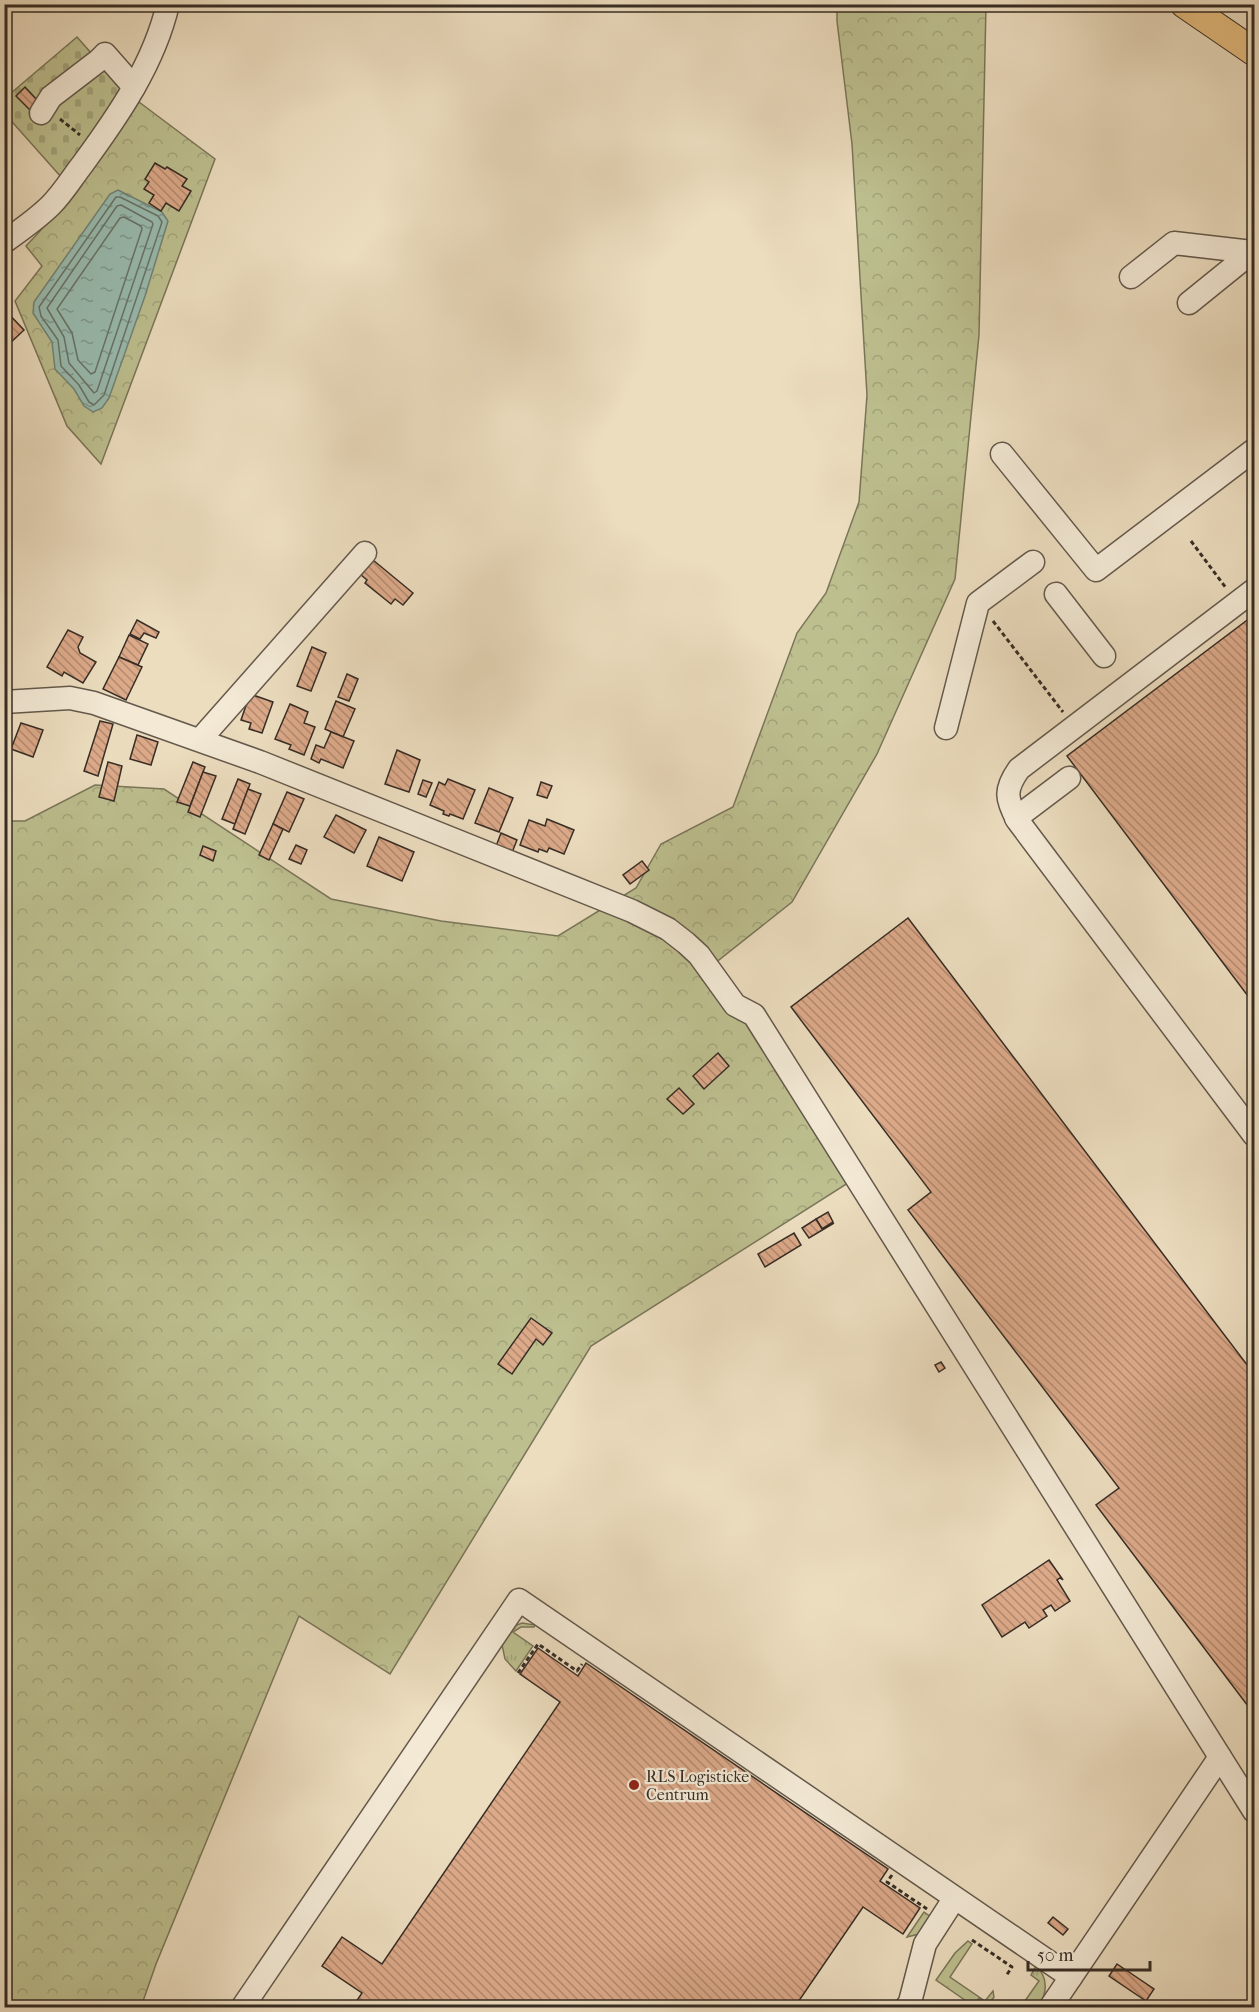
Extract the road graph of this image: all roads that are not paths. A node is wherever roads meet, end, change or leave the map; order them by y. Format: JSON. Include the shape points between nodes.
{"nodes":[{"id":1,"x":168,"y":4,"type":"edge"},
{"id":2,"x":1184,"y":4,"type":"edge"},
{"id":3,"x":1254,"y":51,"type":"edge"},
{"id":4,"x":134,"y":87,"type":"junction"},
{"id":5,"x":41,"y":113,"type":"road end"},
{"id":6,"x":4,"y":242,"type":"edge"},
{"id":7,"x":1253,"y":254,"type":"edge"},
{"id":8,"x":1131,"y":278,"type":"dead end"},
{"id":9,"x":1189,"y":303,"type":"dead end"},
{"id":10,"x":1254,"y":450,"type":"edge"},
{"id":11,"x":1002,"y":454,"type":"dead end"},
{"id":12,"x":365,"y":553,"type":"dead end"},
{"id":13,"x":1033,"y":562,"type":"dead end"},
{"id":14,"x":1254,"y":590,"type":"edge"},
{"id":15,"x":1056,"y":594,"type":"dead end"},
{"id":16,"x":1104,"y":656,"type":"dead end"},
{"id":17,"x":4,"y":702,"type":"edge"},
{"id":18,"x":946,"y":728,"type":"dead end"},
{"id":19,"x":203,"y":741,"type":"junction"},
{"id":20,"x":1070,"y":778,"type":"dead end"},
{"id":21,"x":1016,"y":818,"type":"junction"},
{"id":22,"x":1254,"y":1135,"type":"edge"},
{"id":23,"x":1220,"y":1757,"type":"junction"},
{"id":24,"x":1254,"y":1811,"type":"edge"},
{"id":25,"x":954,"y":1899,"type":"junction"},
{"id":26,"x":1071,"y":1977,"type":"junction"},
{"id":27,"x":242,"y":2007,"type":"edge"},
{"id":28,"x":906,"y":2007,"type":"edge"},
{"id":29,"x":1050,"y":2007,"type":"edge"}],
"edges":[{"from":1,"to":4,"type":"street","via":[[147,64]]},
{"from":2,"to":3,"type":"main road"},
{"from":4,"to":5,"type":"street","via":[[105,54],[51,97]]},
{"from":4,"to":6,"type":"street","via":[[53,203]]},
{"from":7,"to":8,"type":"street","via":[[1174,243]]},
{"from":7,"to":9,"type":"street"},
{"from":10,"to":11,"type":"street","via":[[1096,570]]},
{"from":12,"to":19,"type":"street","via":[[252,679]]},
{"from":13,"to":18,"type":"street","via":[[978,603]]},
{"from":14,"to":21,"type":"street","via":[[1019,769],[1007,793]]},
{"from":15,"to":16,"type":"street"},
{"from":17,"to":19,"type":"street","via":[[70,698]]},
{"from":19,"to":23,"type":"street","via":[[632,911],[668,929],[699,955],[735,1005],[754,1015]]},
{"from":20,"to":21,"type":"street"},
{"from":21,"to":22,"type":"street"},
{"from":23,"to":24,"type":"street"},
{"from":23,"to":26,"type":"street"},
{"from":25,"to":26,"type":"street"},
{"from":25,"to":27,"type":"street","via":[[519,1600]]},
{"from":25,"to":28,"type":"street","via":[[925,1944]]},
{"from":26,"to":29,"type":"street"}]}
